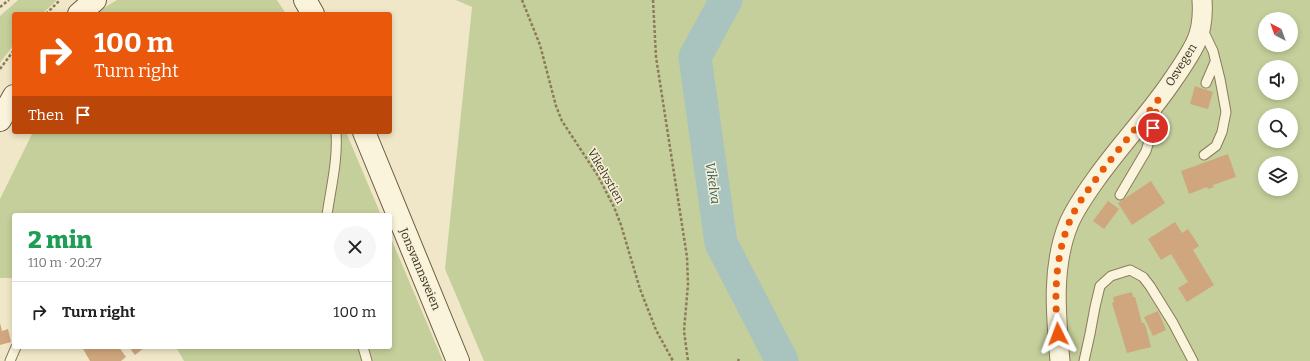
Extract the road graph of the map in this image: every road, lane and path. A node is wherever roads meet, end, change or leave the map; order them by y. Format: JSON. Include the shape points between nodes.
{"nodes":[{"id":1,"x":9,"y":0,"type":"edge"},
{"id":2,"x":60,"y":0,"type":"edge"},
{"id":3,"x":95,"y":0,"type":"edge"},
{"id":4,"x":305,"y":0,"type":"edge"},
{"id":5,"x":522,"y":0,"type":"edge"},
{"id":6,"x":652,"y":0,"type":"edge"},
{"id":7,"x":1202,"y":0,"type":"edge"},
{"id":8,"x":0,"y":7,"type":"edge"},
{"id":9,"x":48,"y":12,"type":"edge"},
{"id":10,"x":80,"y":12,"type":"edge"},
{"id":11,"x":312,"y":12,"type":"edge"},
{"id":12,"x":1201,"y":25,"type":"junction"},
{"id":13,"x":12,"y":53,"type":"edge"},
{"id":14,"x":1215,"y":62,"type":"junction"},
{"id":15,"x":0,"y":69,"type":"edge"},
{"id":16,"x":1206,"y":83,"type":"dead end"},
{"id":17,"x":12,"y":99,"type":"edge"},
{"id":18,"x":1158,"y":100,"type":"junction"},
{"id":19,"x":0,"y":120,"type":"edge"},
{"id":20,"x":336,"y":134,"type":"edge"},
{"id":21,"x":365,"y":134,"type":"edge"},
{"id":22,"x":1204,"y":155,"type":"dead end"},
{"id":23,"x":1120,"y":194,"type":"dead end"},
{"id":24,"x":327,"y":213,"type":"edge"},
{"id":25,"x":15,"y":349,"type":"edge"},
{"id":26,"x":364,"y":349,"type":"edge"},
{"id":27,"x":10,"y":361,"type":"edge"},
{"id":28,"x":368,"y":361,"type":"edge"},
{"id":29,"x":458,"y":361,"type":"edge"},
{"id":30,"x":673,"y":361,"type":"edge"},
{"id":31,"x":688,"y":361,"type":"edge"},
{"id":32,"x":1060,"y":361,"type":"edge"},
{"id":33,"x":1084,"y":361,"type":"edge"},
{"id":34,"x":1193,"y":361,"type":"edge"}],
"edges":[{"from":1,"to":8,"type":"path"},
{"from":2,"to":9,"type":"path"},
{"from":3,"to":10,"type":"main road"},
{"from":4,"to":11,"type":"main road"},
{"from":5,"to":30,"type":"path","name":"Vikelvstien","via":[[540,45],[562,121],[598,176],[614,207],[656,330]]},
{"from":6,"to":31,"type":"path","via":[[656,57],[687,257],[688,284],[684,331]]},
{"from":7,"to":12,"type":"street","name":"Osvegen"},
{"from":12,"to":14,"type":"lane"},
{"from":12,"to":18,"type":"street","name":"Osvegen","via":[[1196,41],[1183,65]]},
{"from":13,"to":15,"type":"path"},
{"from":14,"to":16,"type":"lane"},
{"from":14,"to":22,"type":"lane","via":[[1226,112],[1216,146]]},
{"from":17,"to":19,"type":"main road"},
{"from":18,"to":23,"type":"lane","via":[[1146,151]]},
{"from":18,"to":32,"type":"street","name":"Osvegen","via":[[1083,197],[1069,223],[1061,248],[1057,276],[1056,321]]},
{"from":20,"to":24,"type":"lane","via":[[336,164]]},
{"from":21,"to":29,"type":"main road","name":"Jonsvannsveien"},
{"from":25,"to":27,"type":"lane"},
{"from":26,"to":28,"type":"lane"},
{"from":33,"to":34,"type":"lane","via":[[1100,286],[1111,276],[1130,270],[1143,277],[1150,286]]}]}
